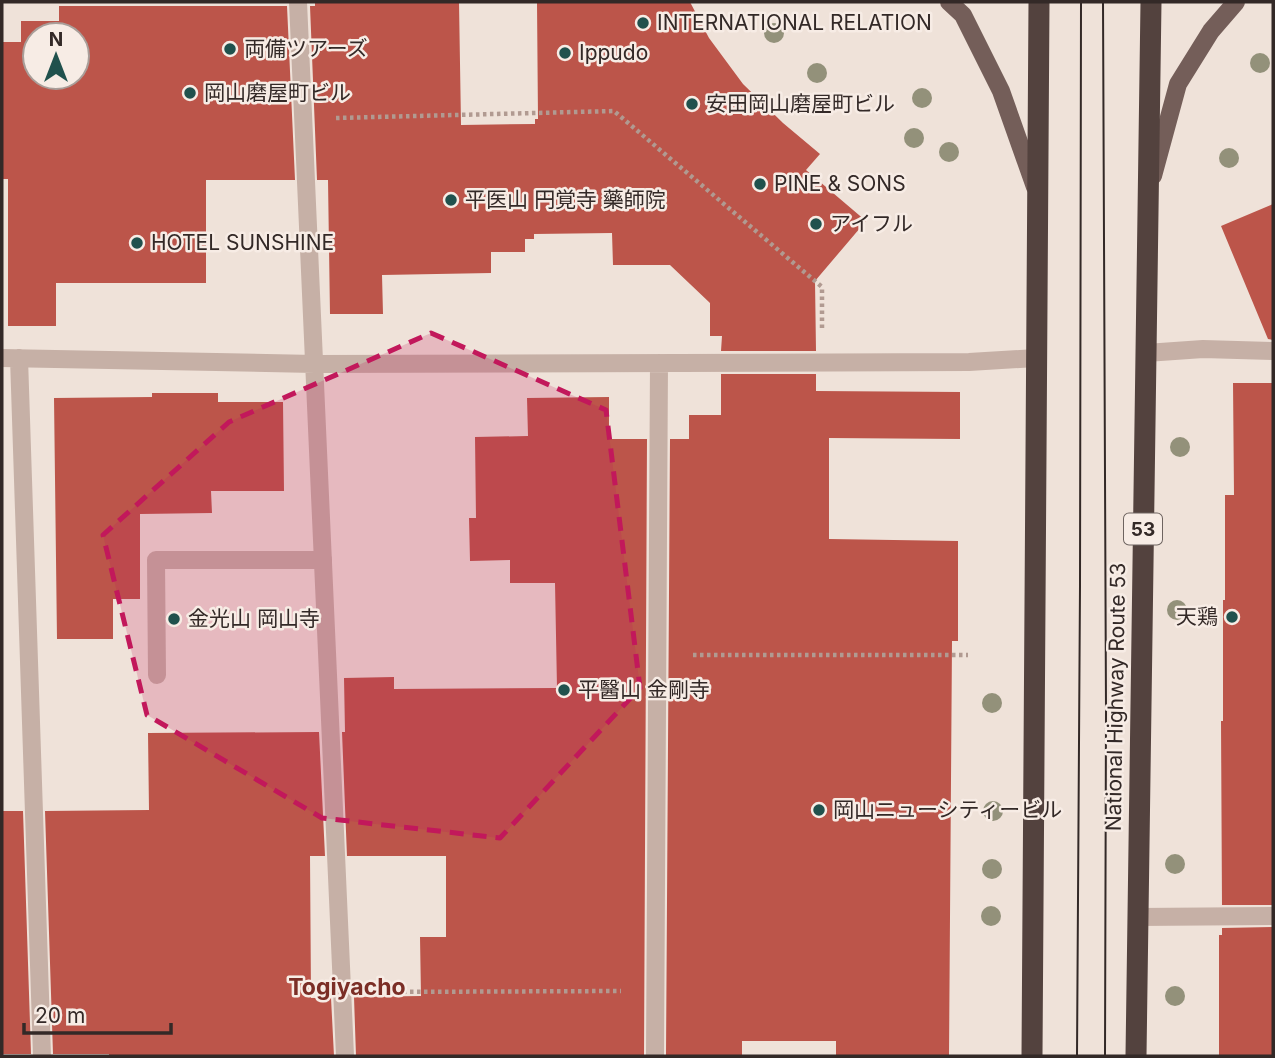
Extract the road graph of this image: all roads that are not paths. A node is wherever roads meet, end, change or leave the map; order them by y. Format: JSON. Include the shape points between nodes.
{"nodes":[{"id":1,"x":298,"y":2,"type":"edge"},
{"id":2,"x":949,"y":2,"type":"edge"},
{"id":3,"x":1039,"y":2,"type":"edge"},
{"id":4,"x":1151,"y":2,"type":"edge"},
{"id":5,"x":1236,"y":2,"type":"edge"},
{"id":6,"x":1149,"y":193,"type":"junction"},
{"id":7,"x":1039,"y":197,"type":"junction"},
{"id":8,"x":1273,"y":351,"type":"edge"},
{"id":9,"x":1146,"y":353,"type":"junction"},
{"id":10,"x":10,"y":358,"type":"edge"},
{"id":11,"x":1036,"y":358,"type":"junction"},
{"id":12,"x":659,"y":363,"type":"junction"},
{"id":13,"x":315,"y":364,"type":"junction"},
{"id":14,"x":323,"y":560,"type":"junction"},
{"id":15,"x":157,"y":675,"type":"dead end"},
{"id":16,"x":1273,"y":916,"type":"edge"},
{"id":17,"x":1137,"y":917,"type":"junction"},
{"id":18,"x":42,"y":1056,"type":"edge"},
{"id":19,"x":345,"y":1056,"type":"edge"},
{"id":20,"x":655,"y":1056,"type":"edge"},
{"id":21,"x":1032,"y":1056,"type":"edge"},
{"id":22,"x":1136,"y":1056,"type":"edge"}],
"edges":[{"from":1,"to":13,"type":"street"},
{"from":2,"to":7,"type":"main road","via":[[963,15],[1001,91]]},
{"from":3,"to":7,"type":"highway"},
{"from":4,"to":6,"type":"highway","name":"National Highway Route 53","number":"53"},
{"from":5,"to":6,"type":"main road","via":[[1211,31],[1178,84]]},
{"from":6,"to":9,"type":"highway","name":"National Highway Route 53","number":"53"},
{"from":7,"to":11,"type":"highway"},
{"from":8,"to":9,"type":"street"},
{"from":9,"to":17,"type":"highway","name":"National Highway Route 53","number":"53"},
{"from":10,"to":13,"type":"street"},
{"from":10,"to":18,"type":"street"},
{"from":11,"to":12,"type":"street"},
{"from":11,"to":21,"type":"highway"},
{"from":12,"to":13,"type":"street"},
{"from":12,"to":20,"type":"street"},
{"from":13,"to":14,"type":"street"},
{"from":14,"to":15,"type":"street","via":[[156,560]]},
{"from":14,"to":19,"type":"street"},
{"from":16,"to":17,"type":"street"},
{"from":17,"to":22,"type":"highway","name":"National Highway Route 53","number":"53"}]}
